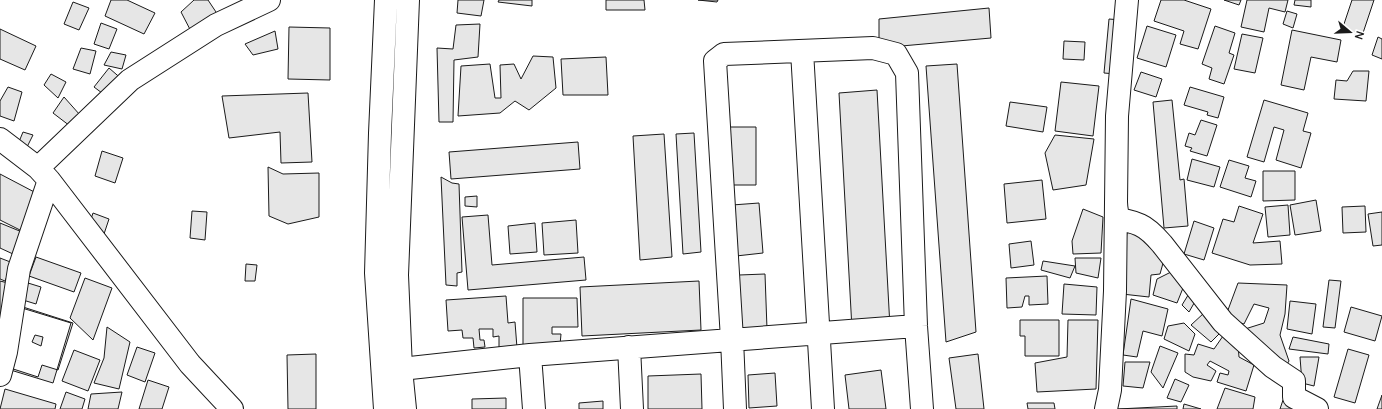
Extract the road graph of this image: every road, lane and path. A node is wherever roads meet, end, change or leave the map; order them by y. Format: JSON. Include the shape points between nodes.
{"nodes":[{"id":1,"x":269,"y":0,"type":"edge"},
{"id":2,"x":386,"y":0,"type":"edge"},
{"id":3,"x":408,"y":0,"type":"edge"},
{"id":4,"x":1127,"y":0,"type":"edge"},
{"id":5,"x":802,"y":51,"type":"junction"},
{"id":6,"x":2,"y":147,"type":"edge"},
{"id":7,"x":43,"y":174,"type":"junction"},
{"id":8,"x":1116,"y":187,"type":"junction"},
{"id":9,"x":916,"y":326,"type":"junction"},
{"id":10,"x":819,"y":333,"type":"junction"},
{"id":11,"x":732,"y":339,"type":"junction"},
{"id":12,"x":629,"y":347,"type":"junction"},
{"id":13,"x":530,"y":355,"type":"junction"},
{"id":14,"x":401,"y":369,"type":"junction"},
{"id":15,"x":0,"y":375,"type":"edge"},
{"id":16,"x":232,"y":409,"type":"edge"},
{"id":17,"x":386,"y":409,"type":"edge"},
{"id":18,"x":405,"y":409,"type":"edge"},
{"id":19,"x":534,"y":409,"type":"edge"},
{"id":20,"x":632,"y":409,"type":"edge"},
{"id":21,"x":735,"y":409,"type":"edge"},
{"id":22,"x":823,"y":409,"type":"edge"},
{"id":23,"x":922,"y":409,"type":"edge"},
{"id":24,"x":1106,"y":409,"type":"edge"},
{"id":25,"x":1318,"y":409,"type":"edge"}],
"edges":[{"from":1,"to":7,"type":"street","via":[[216,25],[130,80]]},
{"from":2,"to":17,"type":"street","via":[[376,273]]},
{"from":3,"to":14,"type":"street","via":[[397,275]]},
{"from":4,"to":8,"type":"street","via":[[1117,116]]},
{"from":5,"to":9,"type":"street","via":[[873,48],[896,54],[906,73]]},
{"from":5,"to":10,"type":"street"},
{"from":5,"to":11,"type":"street","via":[[724,54],[715,61]]},
{"from":6,"to":7,"type":"street"},
{"from":7,"to":15,"type":"street","via":[[19,269]]},
{"from":7,"to":16,"type":"street","via":[[190,364]]},
{"from":8,"to":24,"type":"street","via":[[1115,291],[1110,390]]},
{"from":8,"to":25,"type":"street","via":[[1117,214],[1122,220],[1140,225],[1151,232],[1223,322],[1273,368],[1294,381],[1294,397]]},
{"from":9,"to":10,"type":"street"},
{"from":9,"to":23,"type":"street"},
{"from":10,"to":11,"type":"street"},
{"from":10,"to":22,"type":"street"},
{"from":11,"to":12,"type":"street"},
{"from":11,"to":21,"type":"street"},
{"from":12,"to":13,"type":"street"},
{"from":12,"to":20,"type":"street"},
{"from":13,"to":14,"type":"street"},
{"from":13,"to":19,"type":"street"},
{"from":14,"to":18,"type":"street"}]}
